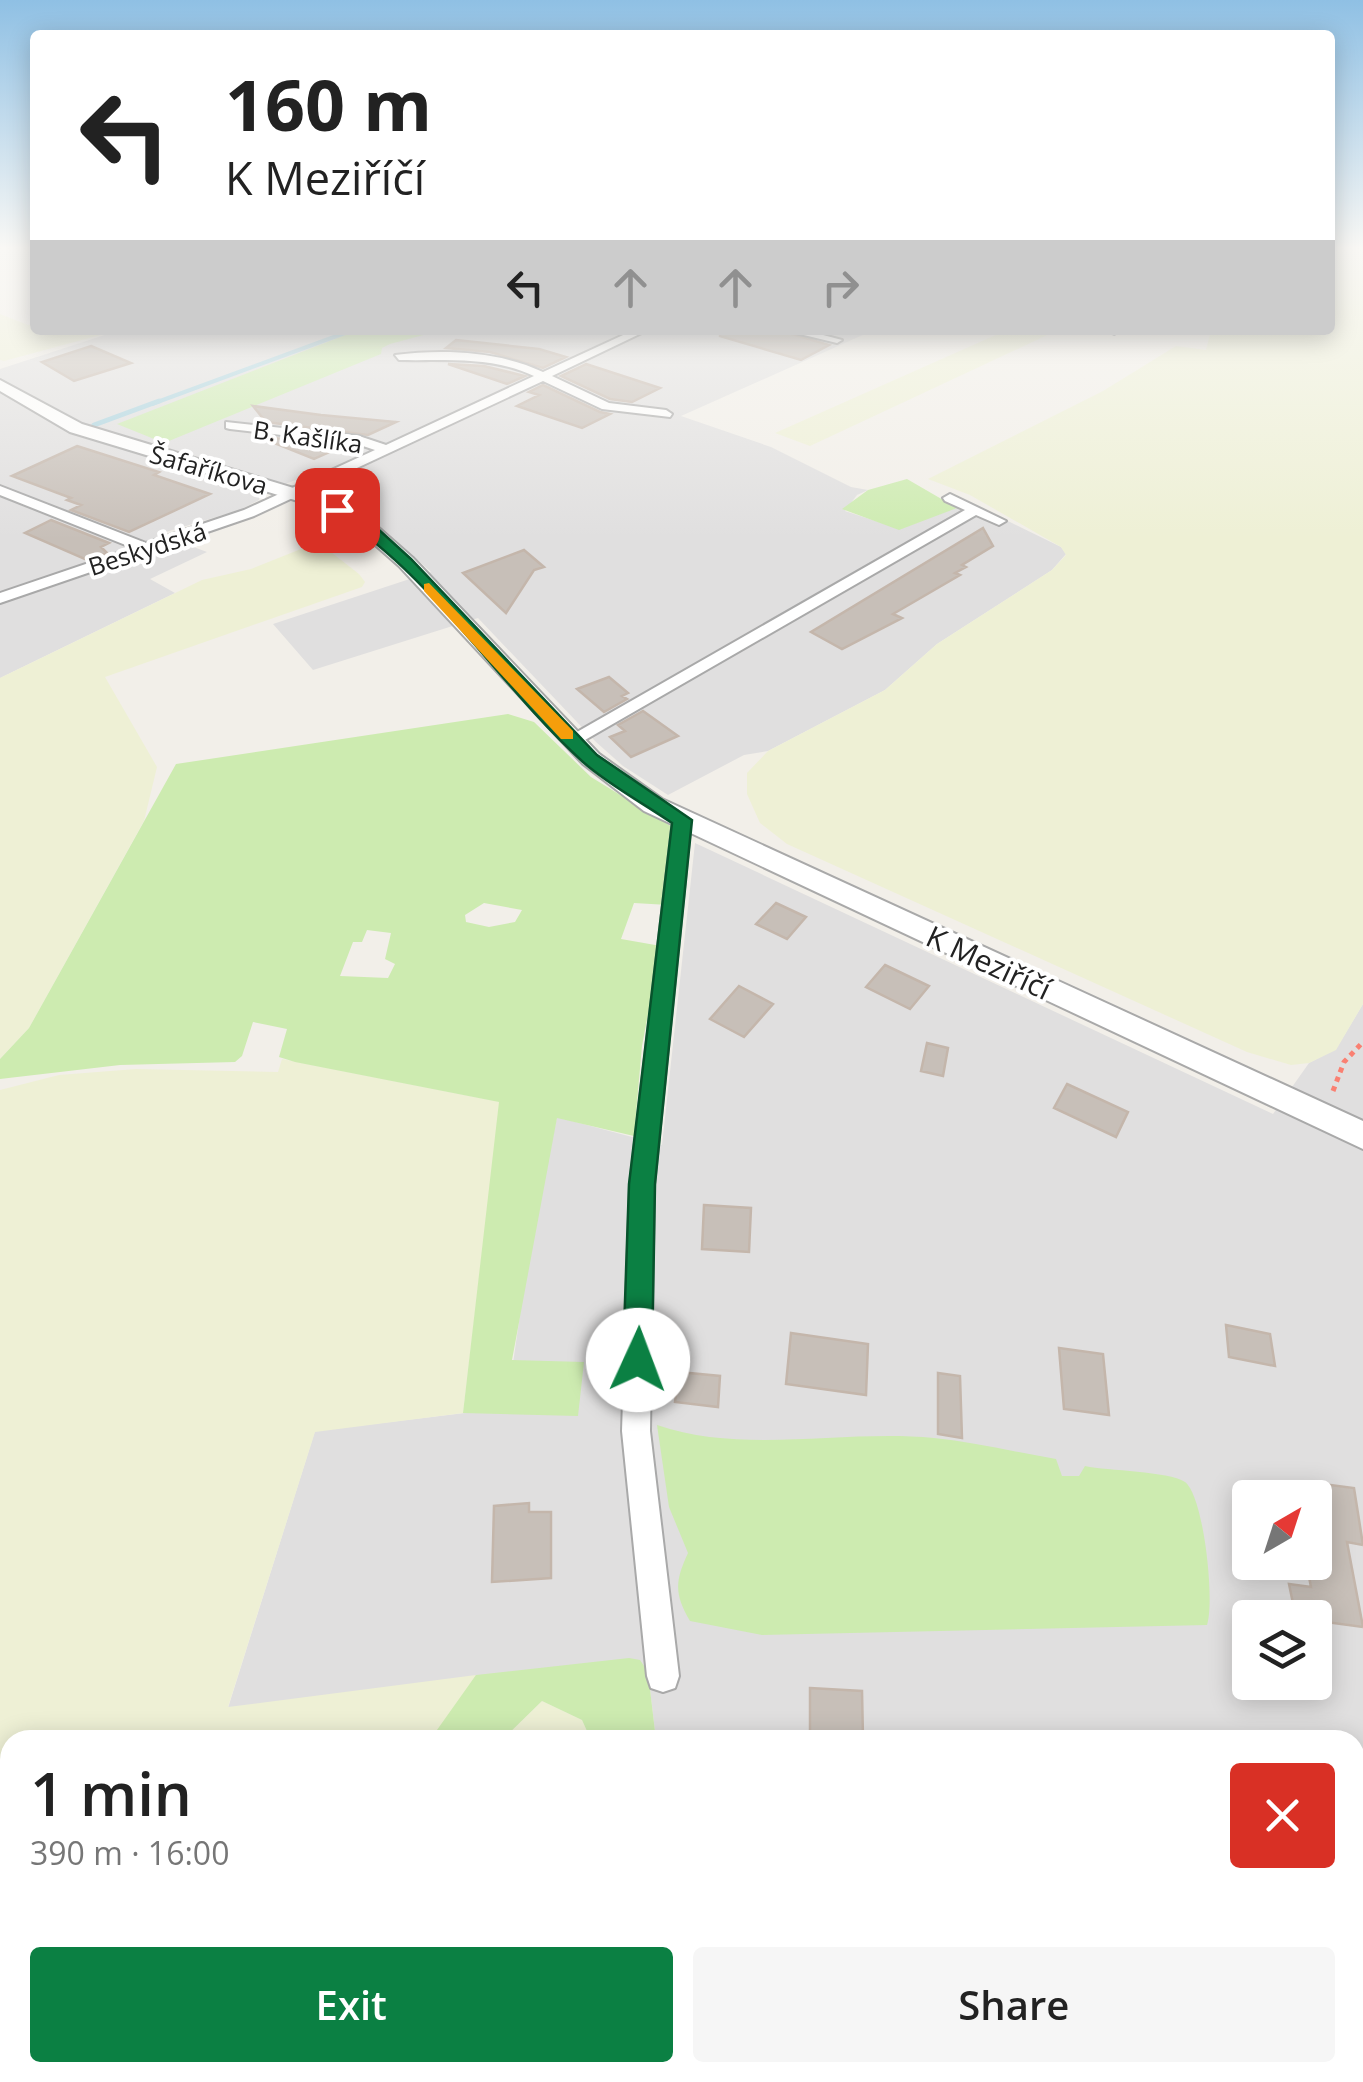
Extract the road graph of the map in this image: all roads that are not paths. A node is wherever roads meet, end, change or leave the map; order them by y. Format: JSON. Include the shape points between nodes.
{"nodes":[{"id":1,"x":610,"y":345,"type":"edge"},
{"id":2,"x":399,"y":357,"type":"dead end"},
{"id":3,"x":546,"y":375,"type":"junction"},
{"id":4,"x":0,"y":385,"type":"edge"},
{"id":5,"x":666,"y":414,"type":"dead end"},
{"id":6,"x":230,"y":426,"type":"dead end"},
{"id":7,"x":386,"y":449,"type":"junction"},
{"id":8,"x":1,"y":492,"type":"edge"},
{"id":9,"x":292,"y":493,"type":"junction"},
{"id":10,"x":950,"y":498,"type":"dead end"},
{"id":11,"x":976,"y":510,"type":"junction"},
{"id":12,"x":1000,"y":521,"type":"dead end"},
{"id":13,"x":143,"y":547,"type":"junction"},
{"id":14,"x":0,"y":598,"type":"edge"},
{"id":15,"x":572,"y":740,"type":"junction"},
{"id":16,"x":618,"y":781,"type":"joint"},
{"id":17,"x":682,"y":820,"type":"junction"},
{"id":18,"x":1363,"y":1136,"type":"edge"},
{"id":19,"x":663,"y":1676,"type":"dead end"}],
"edges":[{"from":1,"to":3,"type":"street","name":"Beskydská"},
{"from":2,"to":3,"type":"street","via":[[485,358]]},
{"from":3,"to":5,"type":"street","via":[[606,406]]},
{"from":3,"to":7,"type":"street","name":"Beskydská"},
{"from":4,"to":9,"type":"street","name":"Šafaříkova","via":[[76,428]]},
{"from":6,"to":7,"type":"street","name":"B. Kašlíka"},
{"from":7,"to":9,"type":"street","name":"Beskydská"},
{"from":8,"to":13,"type":"street"},
{"from":9,"to":13,"type":"street","name":"Beskydská"},
{"from":9,"to":15,"type":"street","name":"Šafaříkova","via":[[346,514],[380,538]]},
{"from":10,"to":11,"type":"street"},
{"from":11,"to":12,"type":"street"},
{"from":11,"to":15,"type":"street"},
{"from":13,"to":14,"type":"street","name":"Beskydská"},
{"from":15,"to":16,"type":"street","name":"Šafaříkova"},
{"from":16,"to":17,"type":"street","name":"K Meziříčí"},
{"from":17,"to":18,"type":"street","name":"K Meziříčí"},
{"from":17,"to":19,"type":"street","via":[[642,1184],[636,1431]]}]}
